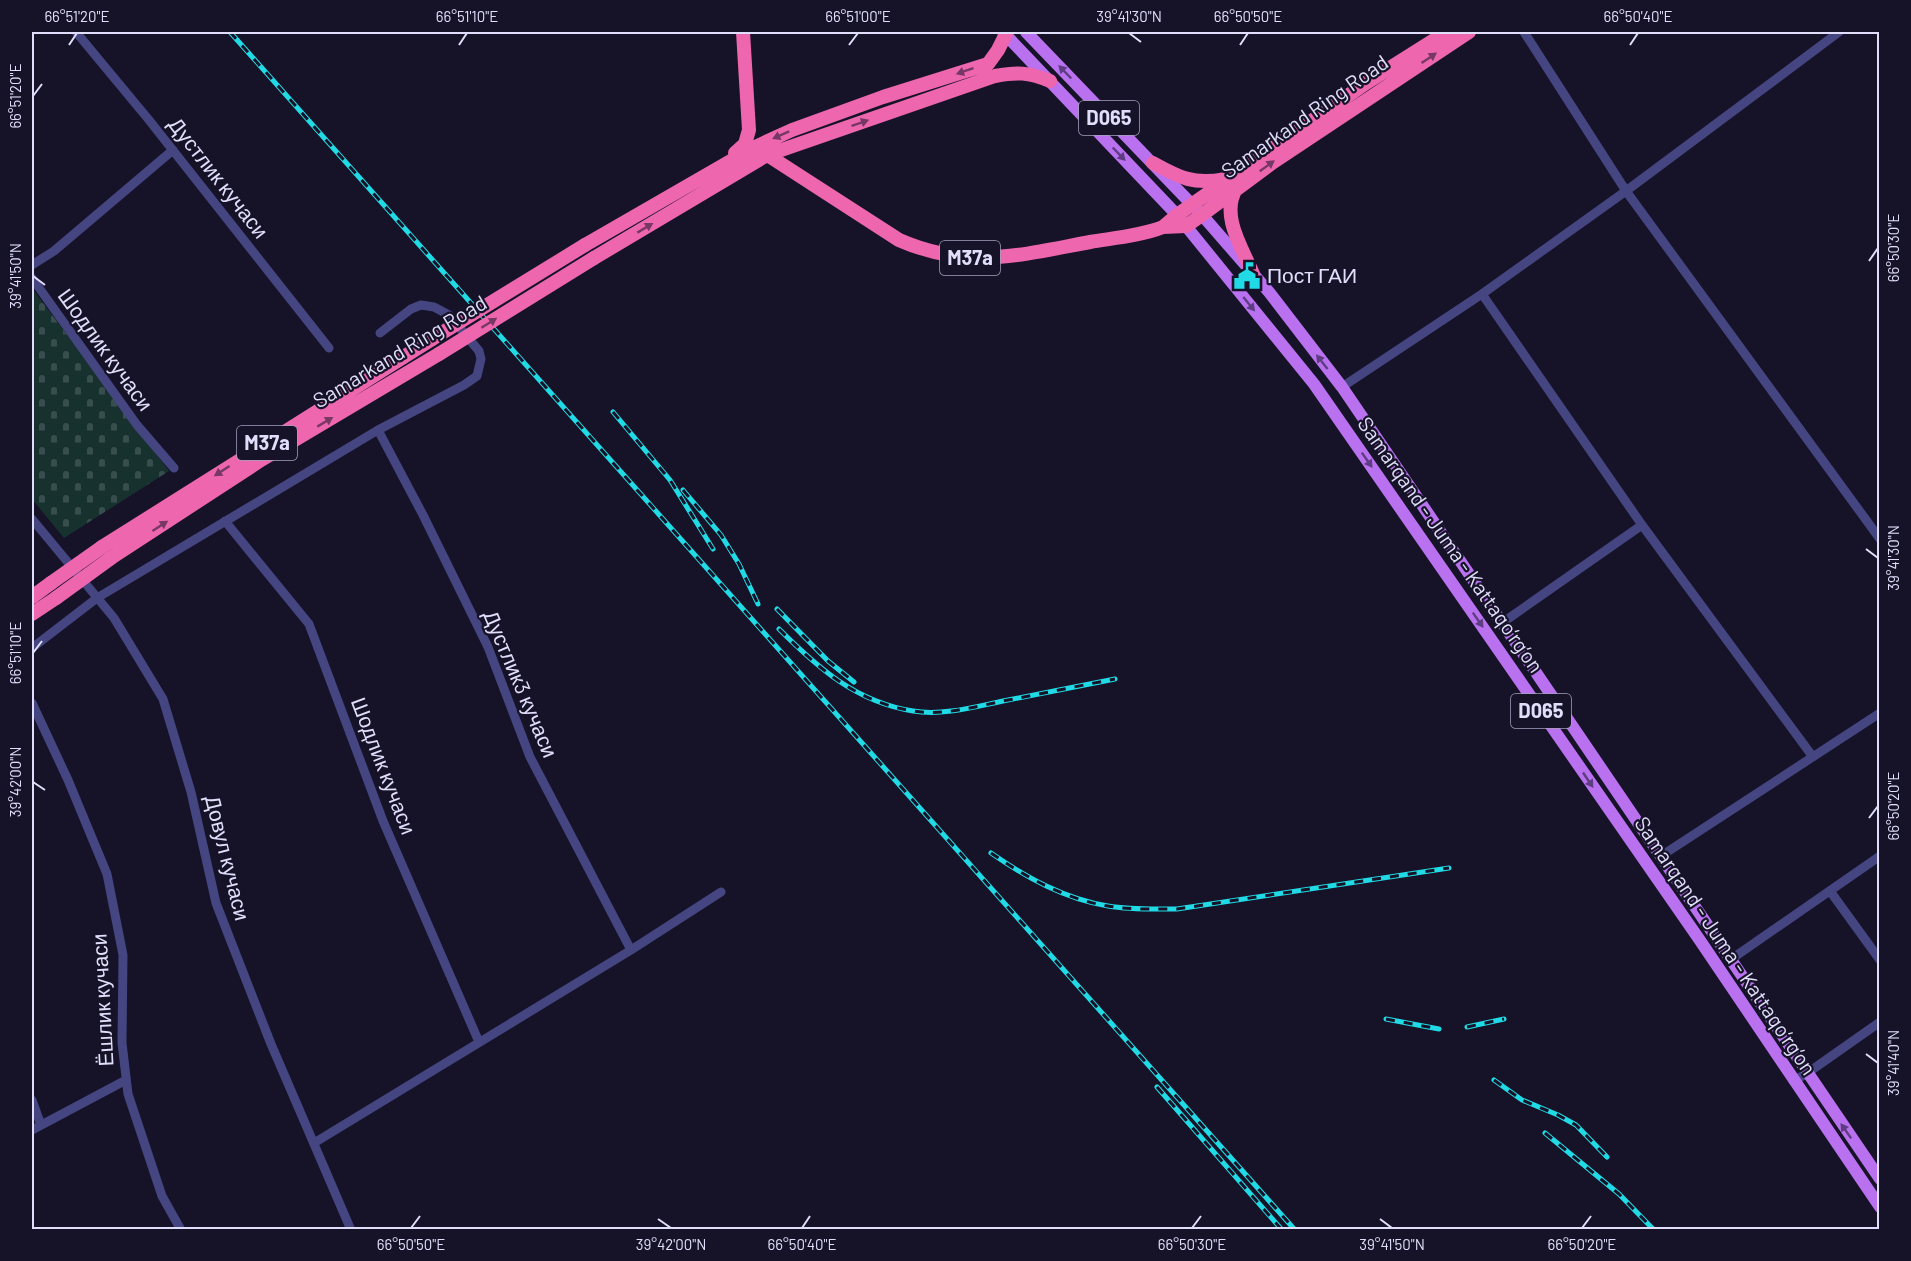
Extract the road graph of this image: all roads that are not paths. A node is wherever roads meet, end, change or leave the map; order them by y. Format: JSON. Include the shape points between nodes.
{"nodes":[{"id":1,"x":76,"y":32,"type":"edge"},
{"id":2,"x":743,"y":32,"type":"edge"},
{"id":3,"x":1026,"y":32,"type":"edge"},
{"id":4,"x":1447,"y":32,"type":"edge"},
{"id":5,"x":1468,"y":32,"type":"edge"},
{"id":6,"x":1524,"y":32,"type":"edge"},
{"id":7,"x":1839,"y":32,"type":"edge"},
{"id":8,"x":1004,"y":33,"type":"edge"},
{"id":9,"x":1050,"y":81,"type":"junction"},
{"id":10,"x":755,"y":147,"type":"junction"},
{"id":11,"x":173,"y":150,"type":"junction"},
{"id":12,"x":767,"y":155,"type":"junction"},
{"id":13,"x":1153,"y":163,"type":"junction"},
{"id":14,"x":747,"y":167,"type":"junction"},
{"id":15,"x":715,"y":171,"type":"junction"},
{"id":16,"x":796,"y":175,"type":"junction"},
{"id":17,"x":1234,"y":183,"type":"junction"},
{"id":18,"x":1626,"y":191,"type":"junction"},
{"id":19,"x":1193,"y":205,"type":"junction"},
{"id":20,"x":1202,"y":215,"type":"junction"},
{"id":21,"x":1182,"y":220,"type":"junction"},
{"id":22,"x":32,"y":265,"type":"edge"},
{"id":23,"x":1253,"y":274,"type":"junction"},
{"id":24,"x":32,"y":278,"type":"edge"},
{"id":25,"x":1482,"y":294,"type":"junction"},
{"id":26,"x":380,"y":333,"type":"dead end"},
{"id":27,"x":329,"y":348,"type":"dead end"},
{"id":28,"x":1342,"y":387,"type":"junction"},
{"id":29,"x":378,"y":430,"type":"junction"},
{"id":30,"x":174,"y":468,"type":"dead end"},
{"id":31,"x":32,"y":519,"type":"edge"},
{"id":32,"x":225,"y":521,"type":"junction"},
{"id":33,"x":1642,"y":525,"type":"junction"},
{"id":34,"x":1880,"y":539,"type":"edge"},
{"id":35,"x":106,"y":552,"type":"junction"},
{"id":36,"x":32,"y":597,"type":"edge"},
{"id":37,"x":97,"y":598,"type":"junction"},
{"id":38,"x":32,"y":614,"type":"edge"},
{"id":39,"x":1502,"y":623,"type":"junction"},
{"id":40,"x":32,"y":648,"type":"edge"},
{"id":41,"x":32,"y":703,"type":"edge"},
{"id":42,"x":1880,"y":713,"type":"edge"},
{"id":43,"x":1813,"y":757,"type":"junction"},
{"id":44,"x":1661,"y":856,"type":"junction"},
{"id":45,"x":1880,"y":856,"type":"edge"},
{"id":46,"x":1830,"y":891,"type":"junction"},
{"id":47,"x":721,"y":892,"type":"dead end"},
{"id":48,"x":630,"y":950,"type":"junction"},
{"id":49,"x":1731,"y":960,"type":"junction"},
{"id":50,"x":1880,"y":960,"type":"edge"},
{"id":51,"x":1880,"y":1022,"type":"edge"},
{"id":52,"x":479,"y":1042,"type":"junction"},
{"id":53,"x":1806,"y":1074,"type":"junction"},
{"id":54,"x":126,"y":1080,"type":"junction"},
{"id":55,"x":1793,"y":1081,"type":"junction"},
{"id":56,"x":32,"y":1100,"type":"edge"},
{"id":57,"x":42,"y":1125,"type":"junction"},
{"id":58,"x":32,"y":1130,"type":"edge"},
{"id":59,"x":314,"y":1143,"type":"junction"},
{"id":60,"x":1880,"y":1179,"type":"edge"},
{"id":61,"x":1880,"y":1207,"type":"edge"},
{"id":62,"x":181,"y":1230,"type":"edge"},
{"id":63,"x":351,"y":1230,"type":"edge"}],
"edges":[{"from":1,"to":11,"type":"street","name":"Дустлик кучаси"},
{"from":2,"to":15,"type":"highway","number":"M37a","via":[[749,130],[740,150]]},
{"from":13,"to":3,"type":"main road","name":"Samarqand - Juma - Kattaqo‘rg‘on","number":"D065","one_way":true},
{"from":4,"to":17,"type":"highway","name":"Samarkand Ring Road","number":"M37a","via":[[1366,83]]},
{"from":17,"to":5,"type":"highway","name":"Samarkand Ring Road","number":"M37a","one_way":true},
{"from":6,"to":18,"type":"street"},
{"from":7,"to":18,"type":"street"},
{"from":8,"to":9,"type":"main road","name":"Samarqand - Juma - Kattaqo‘rg‘on","number":"D065"},
{"from":8,"to":10,"type":"highway","name":"Samarkand Ring Road","number":"M37a","one_way":true,"via":[[988,64],[853,107]]},
{"from":12,"to":9,"type":"highway","name":"Samarkand Ring Road","number":"M37a","one_way":true,"via":[[995,76],[1032,74]]},
{"from":9,"to":21,"type":"main road","name":"Samarqand - Juma - Kattaqo‘rg‘on","number":"D065","one_way":true},
{"from":10,"to":12,"type":"highway","name":"Samarkand Ring Road"},
{"from":10,"to":15,"type":"highway","name":"Samarkand Ring Road","number":"M37a"},
{"from":11,"to":22,"type":"street","via":[[54,251]]},
{"from":11,"to":27,"type":"street","name":"Дустлик кучаси"},
{"from":12,"to":14,"type":"highway","name":"Samarkand Ring Road","number":"M37a"},
{"from":12,"to":16,"type":"highway","name":"Samarkand Ring Road"},
{"from":13,"to":17,"type":"highway","via":[[1180,178]]},
{"from":13,"to":19,"type":"main road","name":"Samarqand - Juma - Kattaqo‘rg‘on","number":"D065"},
{"from":14,"to":16,"type":"highway","via":[[769,164]]},
{"from":35,"to":14,"type":"highway","name":"Samarkand Ring Road","number":"M37a","one_way":true,"bridge":true},
{"from":15,"to":35,"type":"highway","name":"Samarkand Ring Road","number":"M37a","one_way":true,"bridge":true,"via":[[432,339]]},
{"from":16,"to":21,"type":"highway","name":"Samarkand Ring Road","number":"M37a","via":[[899,240],[941,255],[1014,256],[1137,234]]},
{"from":17,"to":19,"type":"highway","name":"Samarkand Ring Road","number":"M37a"},
{"from":17,"to":20,"type":"highway","name":"Samarkand Ring Road","number":"M37a"},
{"from":17,"to":23,"type":"highway","via":[[1231,218]]},
{"from":18,"to":25,"type":"street"},
{"from":18,"to":34,"type":"street"},
{"from":19,"to":20,"type":"main road","name":"Samarqand - Juma - Kattaqo‘rg‘on","number":"D065"},
{"from":19,"to":21,"type":"highway","name":"Samarkand Ring Road","number":"M37a"},
{"from":20,"to":21,"type":"highway","name":"Samarkand Ring Road","number":"M37a"},
{"from":20,"to":23,"type":"main road","name":"Samarqand - Juma - Kattaqo‘rg‘on","number":"D065"},
{"from":21,"to":55,"type":"main road","name":"Samarqand - Juma - Kattaqo‘rg‘on","number":"D065","one_way":true,"via":[[1314,384],[1711,956]]},
{"from":28,"to":23,"type":"main road","name":"Samarqand - Juma - Kattaqo‘rg‘on","number":"D065","one_way":true},
{"from":24,"to":30,"type":"street","name":"Шодлик кучаси","via":[[137,425]]},
{"from":25,"to":28,"type":"street"},
{"from":25,"to":33,"type":"street"},
{"from":26,"to":29,"type":"street","via":[[411,309],[421,305],[434,307],[449,315],[479,351],[481,359],[477,376],[465,385]]},
{"from":28,"to":39,"type":"main road","name":"Samarqand - Juma - Kattaqo‘rg‘on","number":"D065"},
{"from":29,"to":32,"type":"street"},
{"from":29,"to":48,"type":"street","name":"Дустлик3 кучаси","via":[[488,647],[530,757]]},
{"from":31,"to":37,"type":"street","name":"Довул кучаси"},
{"from":32,"to":37,"type":"street"},
{"from":32,"to":52,"type":"street","name":"Шодлик кучаси","via":[[309,624],[383,820]]},
{"from":33,"to":39,"type":"street"},
{"from":33,"to":43,"type":"street"},
{"from":35,"to":36,"type":"highway","name":"Samarkand Ring Road","number":"M37a","bridge":true},
{"from":35,"to":38,"type":"highway","name":"Samarkand Ring Road","number":"M37a","bridge":true,"via":[[56,598]]},
{"from":37,"to":40,"type":"street"},
{"from":37,"to":59,"type":"street","name":"Довул кучаси","via":[[114,618],[163,699],[191,792],[216,903]]},
{"from":39,"to":44,"type":"main road","name":"Samarqand - Juma - Kattaqo‘rg‘on","number":"D065"},
{"from":41,"to":54,"type":"street","name":"Ёшлик кучаси","via":[[107,874],[123,955],[122,1043]]},
{"from":42,"to":43,"type":"street"},
{"from":43,"to":44,"type":"street"},
{"from":44,"to":49,"type":"main road","name":"Samarqand - Juma - Kattaqo‘rg‘on","number":"D065"},
{"from":45,"to":46,"type":"street"},
{"from":46,"to":49,"type":"street"},
{"from":46,"to":50,"type":"street"},
{"from":47,"to":48,"type":"street"},
{"from":48,"to":52,"type":"street"},
{"from":49,"to":53,"type":"main road","name":"Samarqand - Juma - Kattaqo‘rg‘on","number":"D065"},
{"from":51,"to":53,"type":"street"},
{"from":52,"to":59,"type":"street"},
{"from":53,"to":55,"type":"street"},
{"from":60,"to":53,"type":"main road","name":"Samarqand - Juma - Kattaqo‘rg‘on","number":"D065","one_way":true},
{"from":54,"to":57,"type":"street"},
{"from":54,"to":62,"type":"street","name":"Ёшлик кучаси","via":[[162,1196]]},
{"from":55,"to":61,"type":"main road","name":"Samarqand - Juma - Kattaqo‘rg‘on","number":"D065"},
{"from":56,"to":57,"type":"street"},
{"from":57,"to":58,"type":"street"},
{"from":59,"to":63,"type":"street","name":"Довул кучаси"}]}
